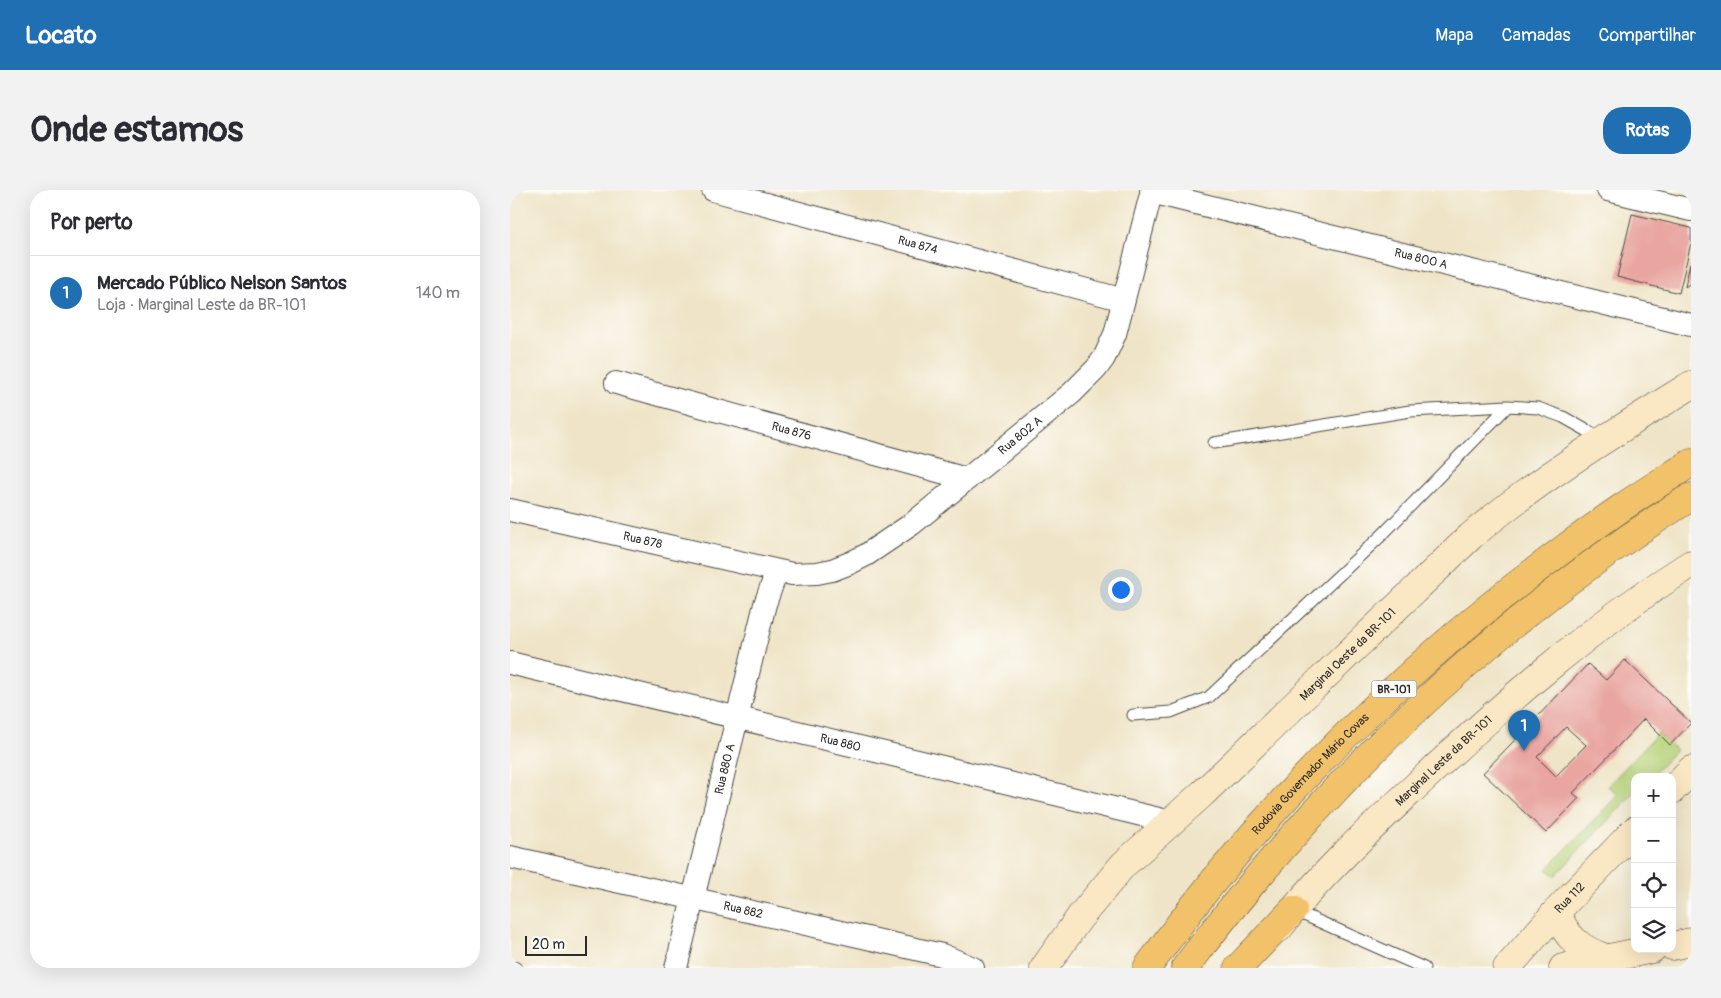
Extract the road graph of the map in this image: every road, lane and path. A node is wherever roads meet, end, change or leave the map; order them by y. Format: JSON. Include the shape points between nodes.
{"nodes":[{"id":1,"x":713,"y":190,"type":"edge"},
{"id":2,"x":1608,"y":190,"type":"edge"},
{"id":3,"x":1151,"y":191,"type":"edge"},
{"id":4,"x":1691,"y":210,"type":"edge"},
{"id":5,"x":1124,"y":300,"type":"junction"},
{"id":6,"x":1689,"y":323,"type":"edge"},
{"id":7,"x":616,"y":383,"type":"dead end"},
{"id":8,"x":1691,"y":385,"type":"edge"},
{"id":9,"x":1508,"y":406,"type":"junction"},
{"id":10,"x":1603,"y":440,"type":"junction"},
{"id":11,"x":1214,"y":443,"type":"dead end"},
{"id":12,"x":1691,"y":463,"type":"edge"},
{"id":13,"x":967,"y":479,"type":"junction"},
{"id":14,"x":1691,"y":497,"type":"edge"},
{"id":15,"x":510,"y":510,"type":"edge"},
{"id":16,"x":1691,"y":564,"type":"edge"},
{"id":17,"x":777,"y":571,"type":"junction"},
{"id":18,"x":510,"y":663,"type":"edge"},
{"id":19,"x":1132,"y":715,"type":"dead end"},
{"id":20,"x":737,"y":718,"type":"junction"},
{"id":21,"x":1691,"y":770,"type":"edge"},
{"id":22,"x":1676,"y":786,"type":"edge"},
{"id":23,"x":1171,"y":822,"type":"junction"},
{"id":24,"x":1631,"y":834,"type":"edge"},
{"id":25,"x":510,"y":857,"type":"edge"},
{"id":26,"x":693,"y":898,"type":"junction"},
{"id":27,"x":1293,"y":910,"type":"junction"},
{"id":28,"x":1556,"y":912,"type":"junction"},
{"id":29,"x":1691,"y":942,"type":"edge"},
{"id":30,"x":1676,"y":945,"type":"edge"},
{"id":31,"x":1632,"y":953,"type":"edge"},
{"id":32,"x":1606,"y":958,"type":"junction"},
{"id":33,"x":510,"y":967,"type":"edge"},
{"id":34,"x":516,"y":968,"type":"edge"},
{"id":35,"x":676,"y":968,"type":"edge"},
{"id":36,"x":973,"y":968,"type":"edge"},
{"id":37,"x":1044,"y":968,"type":"edge"},
{"id":38,"x":1147,"y":968,"type":"edge"},
{"id":39,"x":1185,"y":968,"type":"edge"},
{"id":40,"x":1238,"y":968,"type":"edge"},
{"id":41,"x":1248,"y":968,"type":"edge"},
{"id":42,"x":1424,"y":968,"type":"edge"},
{"id":43,"x":1507,"y":968,"type":"edge"},
{"id":44,"x":1563,"y":968,"type":"edge"}],
"edges":[{"from":1,"to":5,"type":"street","name":"Rua 874"},
{"from":2,"to":4,"type":"street"},
{"from":3,"to":5,"type":"street","name":"Rua 802 A"},
{"from":3,"to":6,"type":"street","name":"Rua 800 A"},
{"from":5,"to":13,"type":"street","name":"Rua 802 A","via":[[1115,334],[1096,369],[1072,393]]},
{"from":7,"to":13,"type":"street","name":"Rua 876"},
{"from":8,"to":10,"type":"main road","name":"Marginal Oeste da BR-101"},
{"from":9,"to":10,"type":"lane","via":[[1538,408],[1562,417]]},
{"from":9,"to":11,"type":"lane","via":[[1410,411]]},
{"from":9,"to":19,"type":"lane","via":[[1381,536],[1209,697],[1172,712]]},
{"from":10,"to":23,"type":"main road","name":"Marginal Oeste da BR-101","via":[[1551,474],[1472,536]]},
{"from":12,"to":38,"type":"highway","name":"Rodovia Governador Mário Covas","number":"BR-101","via":[[1626,504],[1526,578],[1464,627],[1385,697],[1267,819],[1210,885]]},
{"from":13,"to":17,"type":"street","name":"Rua 802 A","via":[[912,524],[850,563],[803,575]]},
{"from":14,"to":39,"type":"highway","number":"BR-101","via":[[1570,580],[1412,712],[1360,763],[1261,871]]},
{"from":15,"to":17,"type":"street","name":"Rua 878"},
{"from":16,"to":27,"type":"main road","name":"Marginal Leste da BR-101","via":[[1616,616],[1508,703],[1372,827]]},
{"from":17,"to":20,"type":"street","name":"Rua 880 A","via":[[765,604]]},
{"from":18,"to":20,"type":"street","name":"Rua 880"},
{"from":20,"to":23,"type":"street","name":"Rua 880"},
{"from":20,"to":26,"type":"street","name":"Rua 880 A"},
{"from":21,"to":22,"type":"main road"},
{"from":23,"to":37,"type":"main road","name":"Marginal Oeste da BR-101","via":[[1118,871]]},
{"from":24,"to":28,"type":"main road","name":"Rua 112"},
{"from":25,"to":26,"type":"street","name":"Rua 882"},
{"from":26,"to":35,"type":"street","name":"Rua 880 A"},
{"from":26,"to":36,"type":"street","name":"Rua 882","via":[[942,955]]},
{"from":27,"to":40,"type":"highway"},
{"from":27,"to":41,"type":"main road","name":"Marginal Leste da BR-101"},
{"from":27,"to":42,"type":"lane"},
{"from":28,"to":32,"type":"main road","via":[[1570,937],[1580,947]]},
{"from":28,"to":43,"type":"main road","name":"Rua 112"},
{"from":29,"to":30,"type":"main road"},
{"from":31,"to":32,"type":"main road"},
{"from":32,"to":44,"type":"main road"},
{"from":33,"to":34,"type":"lane"}]}
